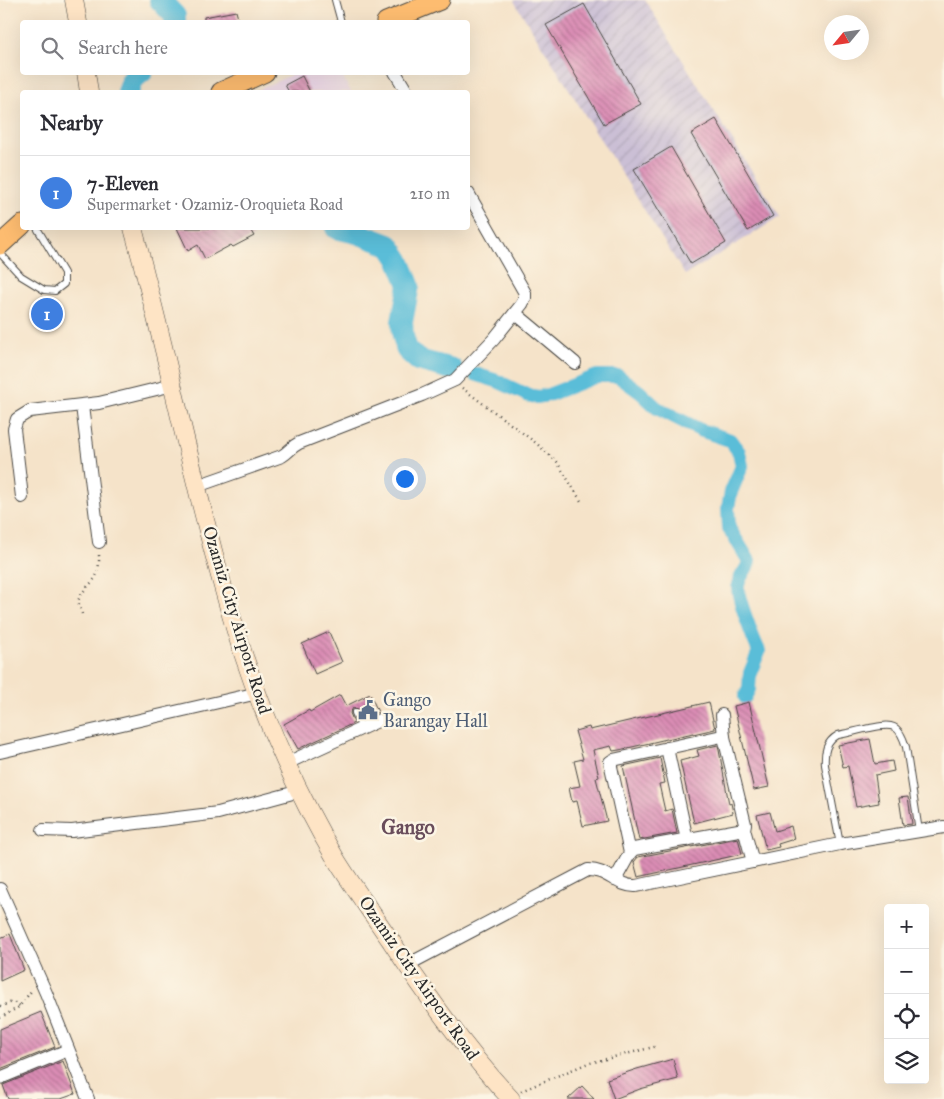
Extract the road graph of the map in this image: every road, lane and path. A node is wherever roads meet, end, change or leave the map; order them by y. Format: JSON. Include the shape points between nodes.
{"nodes":[{"id":1,"x":74,"y":0,"type":"edge"},
{"id":2,"x":335,"y":0,"type":"edge"},
{"id":3,"x":440,"y":0,"type":"edge"},
{"id":4,"x":78,"y":20,"type":"edge"},
{"id":5,"x":340,"y":20,"type":"edge"},
{"id":6,"x":391,"y":20,"type":"edge"},
{"id":7,"x":86,"y":75,"type":"edge"},
{"id":8,"x":258,"y":75,"type":"edge"},
{"id":9,"x":397,"y":75,"type":"edge"},
{"id":10,"x":89,"y":90,"type":"edge"},
{"id":11,"x":225,"y":90,"type":"edge"},
{"id":12,"x":406,"y":90,"type":"edge"},
{"id":13,"x":470,"y":197,"type":"edge"},
{"id":14,"x":20,"y":227,"type":"edge"},
{"id":15,"x":38,"y":230,"type":"edge"},
{"id":16,"x":134,"y":230,"type":"edge"},
{"id":17,"x":0,"y":245,"type":"edge"},
{"id":18,"x":0,"y":253,"type":"edge"},
{"id":19,"x":515,"y":313,"type":"junction"},
{"id":20,"x":575,"y":363,"type":"dead end"},
{"id":21,"x":453,"y":381,"type":"junction"},
{"id":22,"x":173,"y":385,"type":"junction"},
{"id":23,"x":82,"y":406,"type":"junction"},
{"id":24,"x":197,"y":486,"type":"junction"},
{"id":25,"x":22,"y":497,"type":"dead end"},
{"id":26,"x":581,"y":501,"type":"dead end"},
{"id":27,"x":99,"y":542,"type":"joint"},
{"id":28,"x":82,"y":614,"type":"dead end"},
{"id":29,"x":258,"y":693,"type":"junction"},
{"id":30,"x":355,"y":713,"type":"dead end"},
{"id":31,"x":722,"y":714,"type":"dead end"},
{"id":32,"x":382,"y":719,"type":"dead end"},
{"id":33,"x":362,"y":728,"type":"junction"},
{"id":34,"x":724,"y":737,"type":"junction"},
{"id":35,"x":667,"y":748,"type":"junction"},
{"id":36,"x":0,"y":752,"type":"edge"},
{"id":37,"x":287,"y":763,"type":"junction"},
{"id":38,"x":300,"y":792,"type":"junction"},
{"id":39,"x":944,"y":827,"type":"edge"},
{"id":40,"x":744,"y":829,"type":"junction"},
{"id":41,"x":43,"y":830,"type":"dead end"},
{"id":42,"x":919,"y":831,"type":"junction"},
{"id":43,"x":687,"y":840,"type":"junction"},
{"id":44,"x":840,"y":844,"type":"junction"},
{"id":45,"x":630,"y":852,"type":"junction"},
{"id":46,"x":753,"y":862,"type":"junction"},
{"id":47,"x":615,"y":880,"type":"junction"},
{"id":48,"x":0,"y":889,"type":"edge"},
{"id":49,"x":407,"y":966,"type":"junction"},
{"id":50,"x":39,"y":978,"type":"junction"},
{"id":51,"x":0,"y":1006,"type":"edge"},
{"id":52,"x":20,"y":1006,"type":"junction"},
{"id":53,"x":0,"y":1018,"type":"edge"},
{"id":54,"x":658,"y":1046,"type":"dead end"},
{"id":55,"x":68,"y":1050,"type":"junction"},
{"id":56,"x":0,"y":1078,"type":"edge"},
{"id":57,"x":509,"y":1098,"type":"edge"},
{"id":58,"x":88,"y":1099,"type":"edge"}],
"edges":[{"from":1,"to":4,"type":"main road"},
{"from":2,"to":5,"type":"lane"},
{"from":3,"to":6,"type":"main road"},
{"from":7,"to":10,"type":"main road"},
{"from":8,"to":11,"type":"main road"},
{"from":9,"to":12,"type":"street"},
{"from":13,"to":19,"type":"street","via":[[525,293]]},
{"from":14,"to":17,"type":"main road"},
{"from":15,"to":18,"type":"lane","via":[[64,273],[64,284],[55,291],[44,290],[22,276]]},
{"from":16,"to":22,"type":"main road","name":"Ozamiz City Airport Road"},
{"from":19,"to":20,"type":"street"},
{"from":19,"to":21,"type":"street"},
{"from":21,"to":24,"type":"street","via":[[300,443],[290,448],[287,454]]},
{"from":21,"to":26,"type":"path","via":[[536,443],[568,478]]},
{"from":22,"to":23,"type":"street"},
{"from":22,"to":24,"type":"main road","name":"Ozamiz City Airport Road"},
{"from":23,"to":25,"type":"street","via":[[37,410],[15,421]]},
{"from":23,"to":27,"type":"street"},
{"from":24,"to":29,"type":"main road","name":"Ozamiz City Airport Road","via":[[235,627]]},
{"from":27,"to":28,"type":"path","via":[[97,576],[78,601]]},
{"from":29,"to":36,"type":"street"},
{"from":29,"to":37,"type":"main road","name":"Ozamiz City Airport Road","via":[[270,729]]},
{"from":30,"to":33,"type":"lane"},
{"from":31,"to":34,"type":"street"},
{"from":32,"to":33,"type":"street"},
{"from":33,"to":37,"type":"street"},
{"from":34,"to":35,"type":"street"},
{"from":34,"to":40,"type":"street"},
{"from":35,"to":43,"type":"street"},
{"from":35,"to":45,"type":"street","via":[[610,762]]},
{"from":37,"to":38,"type":"main road","name":"Ozamiz City Airport Road"},
{"from":38,"to":41,"type":"street","via":[[218,813],[72,831]]},
{"from":38,"to":49,"type":"main road","name":"Ozamiz City Airport Road","via":[[338,861]]},
{"from":39,"to":42,"type":"street"},
{"from":40,"to":43,"type":"street"},
{"from":40,"to":46,"type":"street"},
{"from":42,"to":44,"type":"street"},
{"from":42,"to":44,"type":"lane","via":[[906,748],[896,728],[886,724],[838,735],[827,744],[825,765]]},
{"from":43,"to":45,"type":"street"},
{"from":44,"to":46,"type":"street"},
{"from":45,"to":47,"type":"street"},
{"from":46,"to":47,"type":"street","via":[[636,886]]},
{"from":47,"to":49,"type":"street","via":[[588,870]]},
{"from":48,"to":50,"type":"street"},
{"from":49,"to":57,"type":"main road","name":"Ozamiz City Airport Road"},
{"from":50,"to":52,"type":"path"},
{"from":50,"to":55,"type":"street"},
{"from":51,"to":52,"type":"path","via":[[13,1002]]},
{"from":52,"to":53,"type":"path"},
{"from":54,"to":57,"type":"path","via":[[575,1067]]},
{"from":55,"to":56,"type":"street"},
{"from":55,"to":58,"type":"street"}]}
